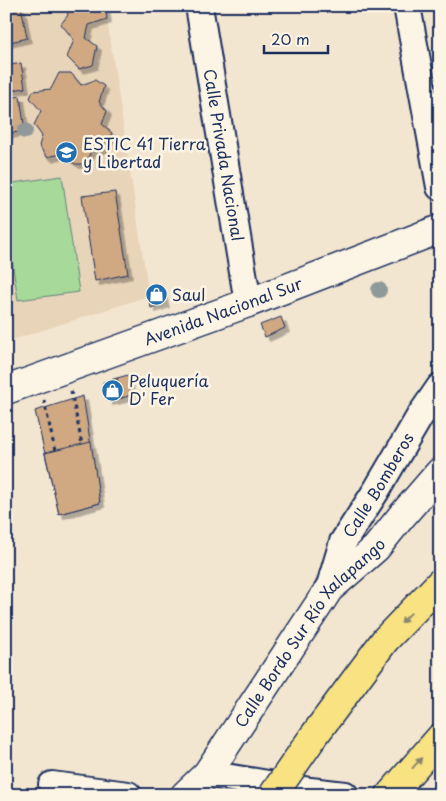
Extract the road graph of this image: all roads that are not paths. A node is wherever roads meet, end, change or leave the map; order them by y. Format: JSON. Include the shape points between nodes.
{"nodes":[{"id":1,"x":199,"y":6,"type":"edge"},
{"id":2,"x":407,"y":6,"type":"edge"},
{"id":3,"x":440,"y":187,"type":"edge"},
{"id":4,"x":440,"y":229,"type":"edge"},
{"id":5,"x":248,"y":303,"type":"junction"},
{"id":6,"x":440,"y":387,"type":"edge"},
{"id":7,"x":6,"y":390,"type":"edge"},
{"id":8,"x":440,"y":472,"type":"edge"},
{"id":9,"x":440,"y":583,"type":"edge"},
{"id":10,"x":329,"y":588,"type":"junction"},
{"id":11,"x":440,"y":738,"type":"edge"},
{"id":12,"x":207,"y":774,"type":"junction"},
{"id":13,"x":52,"y":785,"type":"dead end"},
{"id":14,"x":393,"y":792,"type":"edge"},
{"id":15,"x":310,"y":793,"type":"edge"},
{"id":16,"x":128,"y":795,"type":"edge"},
{"id":17,"x":185,"y":795,"type":"edge"},
{"id":18,"x":273,"y":795,"type":"edge"},
{"id":19,"x":345,"y":795,"type":"edge"}],
"edges":[{"from":1,"to":5,"type":"street","name":"Calle Privada Nacional"},
{"from":2,"to":3,"type":"street"},
{"from":4,"to":5,"type":"main road","name":"Avenida Nacional Sur"},
{"from":5,"to":7,"type":"main road","name":"Avenida Nacional Sur"},
{"from":6,"to":10,"type":"street","name":"Calle Bomberos","via":[[343,542]]},
{"from":8,"to":10,"type":"main road","name":"Calle Bordo Sur Río Xalapango","via":[[376,548]]},
{"from":9,"to":18,"type":"highway","one_way":true,"bridge":true,"via":[[385,640]]},
{"from":10,"to":12,"type":"main road","name":"Calle Bordo Sur Río Xalapango"},
{"from":14,"to":11,"type":"highway","one_way":true},
{"from":12,"to":15,"type":"street"},
{"from":12,"to":17,"type":"main road","name":"Calle Bordo Sur Río Xalapango"},
{"from":13,"to":16,"type":"street"},
{"from":15,"to":19,"type":"street"}]}
